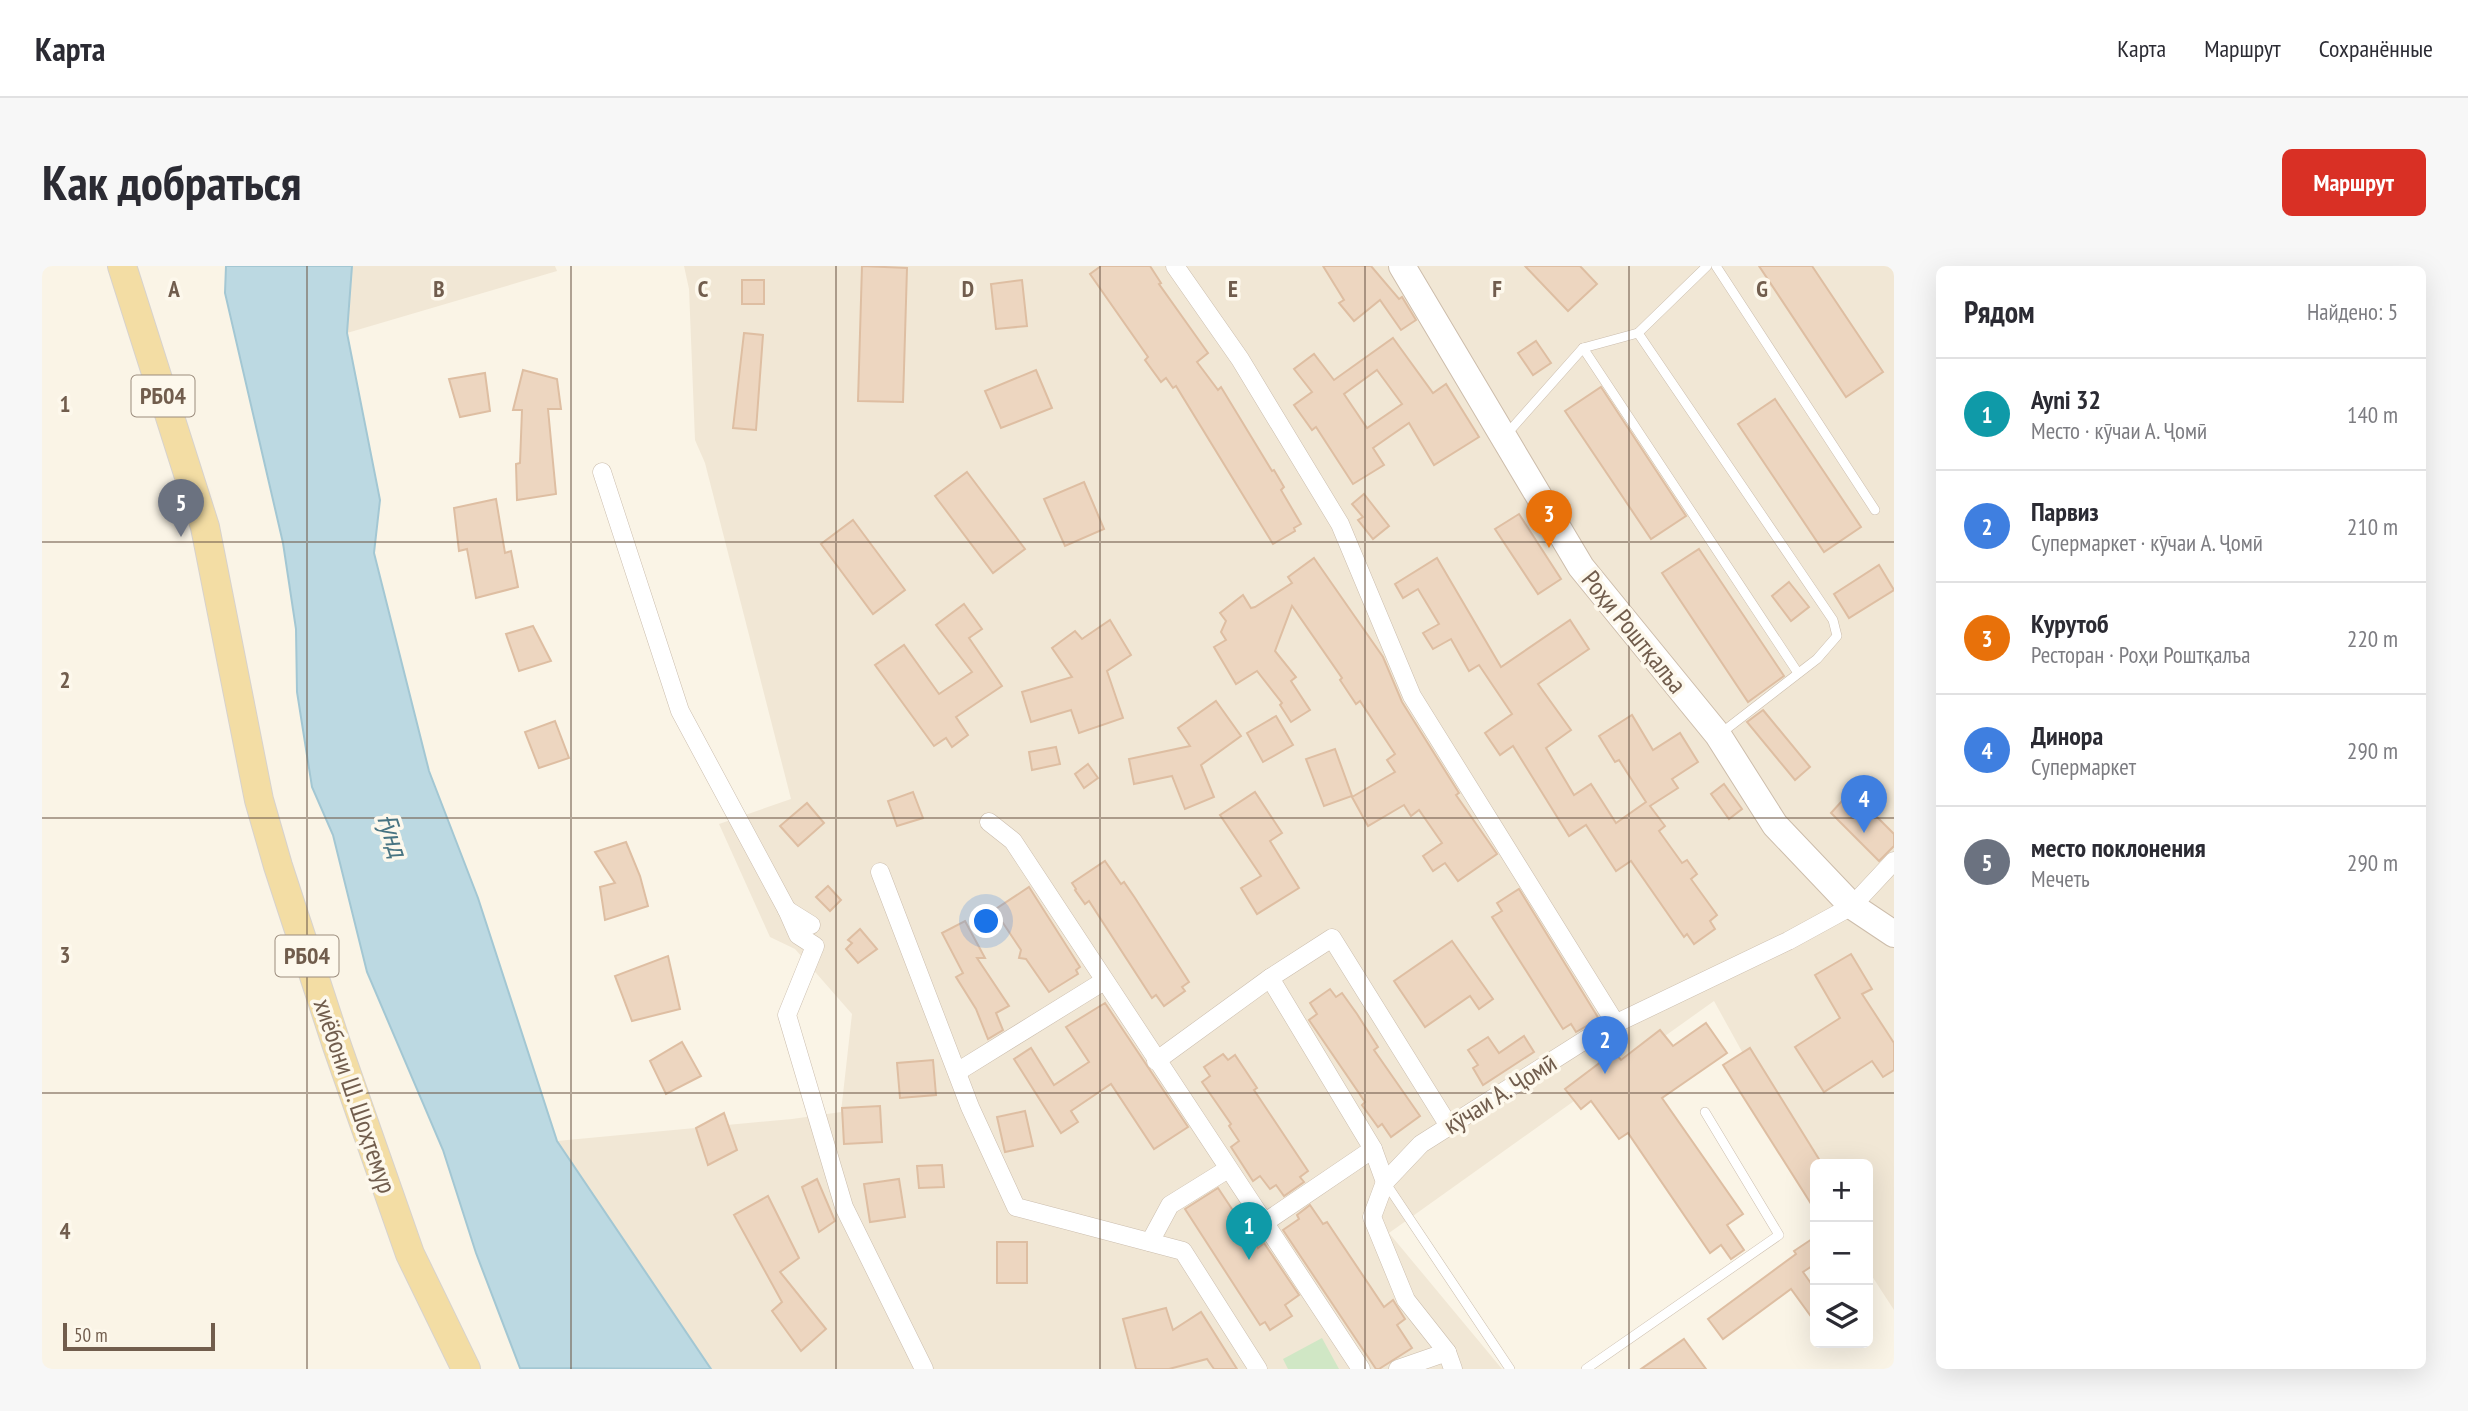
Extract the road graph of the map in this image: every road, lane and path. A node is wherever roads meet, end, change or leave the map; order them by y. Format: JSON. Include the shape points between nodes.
{"nodes":[{"id":1,"x":122,"y":266,"type":"edge"},
{"id":2,"x":1175,"y":266,"type":"edge"},
{"id":3,"x":1402,"y":266,"type":"edge"},
{"id":4,"x":1707,"y":266,"type":"edge"},
{"id":5,"x":1716,"y":266,"type":"edge"},
{"id":6,"x":1638,"y":332,"type":"junction"},
{"id":7,"x":1583,"y":348,"type":"junction"},
{"id":8,"x":1504,"y":438,"type":"junction"},
{"id":9,"x":602,"y":472,"type":"dead end"},
{"id":10,"x":1875,"y":510,"type":"dead end"},
{"id":11,"x":1798,"y":673,"type":"junction"},
{"id":12,"x":1718,"y":735,"type":"junction"},
{"id":13,"x":989,"y":822,"type":"dead end"},
{"id":14,"x":1894,"y":861,"type":"edge"},
{"id":15,"x":880,"y":872,"type":"dead end"},
{"id":16,"x":1852,"y":906,"type":"junction"},
{"id":17,"x":787,"y":910,"type":"junction"},
{"id":18,"x":811,"y":925,"type":"dead end"},
{"id":19,"x":1894,"y":934,"type":"edge"},
{"id":20,"x":1270,"y":978,"type":"junction"},
{"id":21,"x":1104,"y":981,"type":"junction"},
{"id":22,"x":1616,"y":1024,"type":"junction"},
{"id":23,"x":1156,"y":1061,"type":"junction"},
{"id":24,"x":957,"y":1072,"type":"junction"},
{"id":25,"x":1705,"y":1112,"type":"dead end"},
{"id":26,"x":1449,"y":1126,"type":"junction"},
{"id":27,"x":1373,"y":1149,"type":"junction"},
{"id":28,"x":1228,"y":1169,"type":"junction"},
{"id":29,"x":1385,"y":1182,"type":"junction"},
{"id":30,"x":1264,"y":1223,"type":"junction"},
{"id":31,"x":1150,"y":1242,"type":"junction"},
{"id":32,"x":1450,"y":1360,"type":"edge"},
{"id":33,"x":466,"y":1369,"type":"edge"},
{"id":34,"x":924,"y":1369,"type":"edge"},
{"id":35,"x":1258,"y":1369,"type":"edge"},
{"id":36,"x":1361,"y":1369,"type":"edge"},
{"id":37,"x":1398,"y":1369,"type":"edge"},
{"id":38,"x":1510,"y":1369,"type":"edge"},
{"id":39,"x":1586,"y":1369,"type":"edge"}],
"edges":[{"from":1,"to":33,"type":"main road","name":"хиёбони Ш. Шоҳтемур","number":"РБ04","via":[[205,527],[258,800],[278,866],[410,1254]]},
{"from":2,"to":22,"type":"street","via":[[1240,359],[1340,524],[1412,696]]},
{"from":3,"to":8,"type":"main road","name":"Роҳи Роштқалъа"},
{"from":4,"to":6,"type":"lane"},
{"from":5,"to":10,"type":"lane"},
{"from":6,"to":7,"type":"lane"},
{"from":6,"to":11,"type":"lane","via":[[1833,620],[1837,636]]},
{"from":7,"to":8,"type":"lane"},
{"from":7,"to":11,"type":"lane"},
{"from":8,"to":12,"type":"main road","name":"Роҳи Роштқалъа","via":[[1581,567]]},
{"from":9,"to":17,"type":"street","via":[[680,711]]},
{"from":11,"to":12,"type":"lane"},
{"from":12,"to":16,"type":"main road","name":"Роҳи Роштқалъа","via":[[1776,824]]},
{"from":13,"to":21,"type":"street","via":[[1013,841]]},
{"from":14,"to":16,"type":"street","name":"кӯчаи А. Ҷомӣ"},
{"from":15,"to":24,"type":"street"},
{"from":16,"to":19,"type":"main road","name":"Роҳи Роштқалъа"},
{"from":16,"to":22,"type":"street","name":"кӯчаи А. Ҷомӣ"},
{"from":17,"to":18,"type":"street"},
{"from":17,"to":34,"type":"street","via":[[798,935],[815,946],[787,1015],[844,1207]]},
{"from":20,"to":23,"type":"street"},
{"from":20,"to":26,"type":"street","via":[[1332,938]]},
{"from":20,"to":27,"type":"street"},
{"from":21,"to":23,"type":"street"},
{"from":21,"to":24,"type":"street"},
{"from":22,"to":26,"type":"street","name":"кӯчаи А. Ҷомӣ"},
{"from":23,"to":28,"type":"street"},
{"from":24,"to":31,"type":"street","via":[[1016,1207]]},
{"from":25,"to":39,"type":"lane","via":[[1779,1235]]},
{"from":26,"to":29,"type":"street","name":"кӯчаи А. Ҷомӣ","via":[[1421,1144]]},
{"from":27,"to":29,"type":"street"},
{"from":27,"to":30,"type":"street"},
{"from":28,"to":30,"type":"street"},
{"from":28,"to":31,"type":"street","via":[[1170,1205]]},
{"from":29,"to":32,"type":"street","name":"кӯчаи А. Ҷомӣ","via":[[1372,1217],[1406,1300]]},
{"from":29,"to":38,"type":"lane"},
{"from":30,"to":36,"type":"street"},
{"from":31,"to":35,"type":"street","via":[[1183,1251]]},
{"from":32,"to":37,"type":"street"}]}
